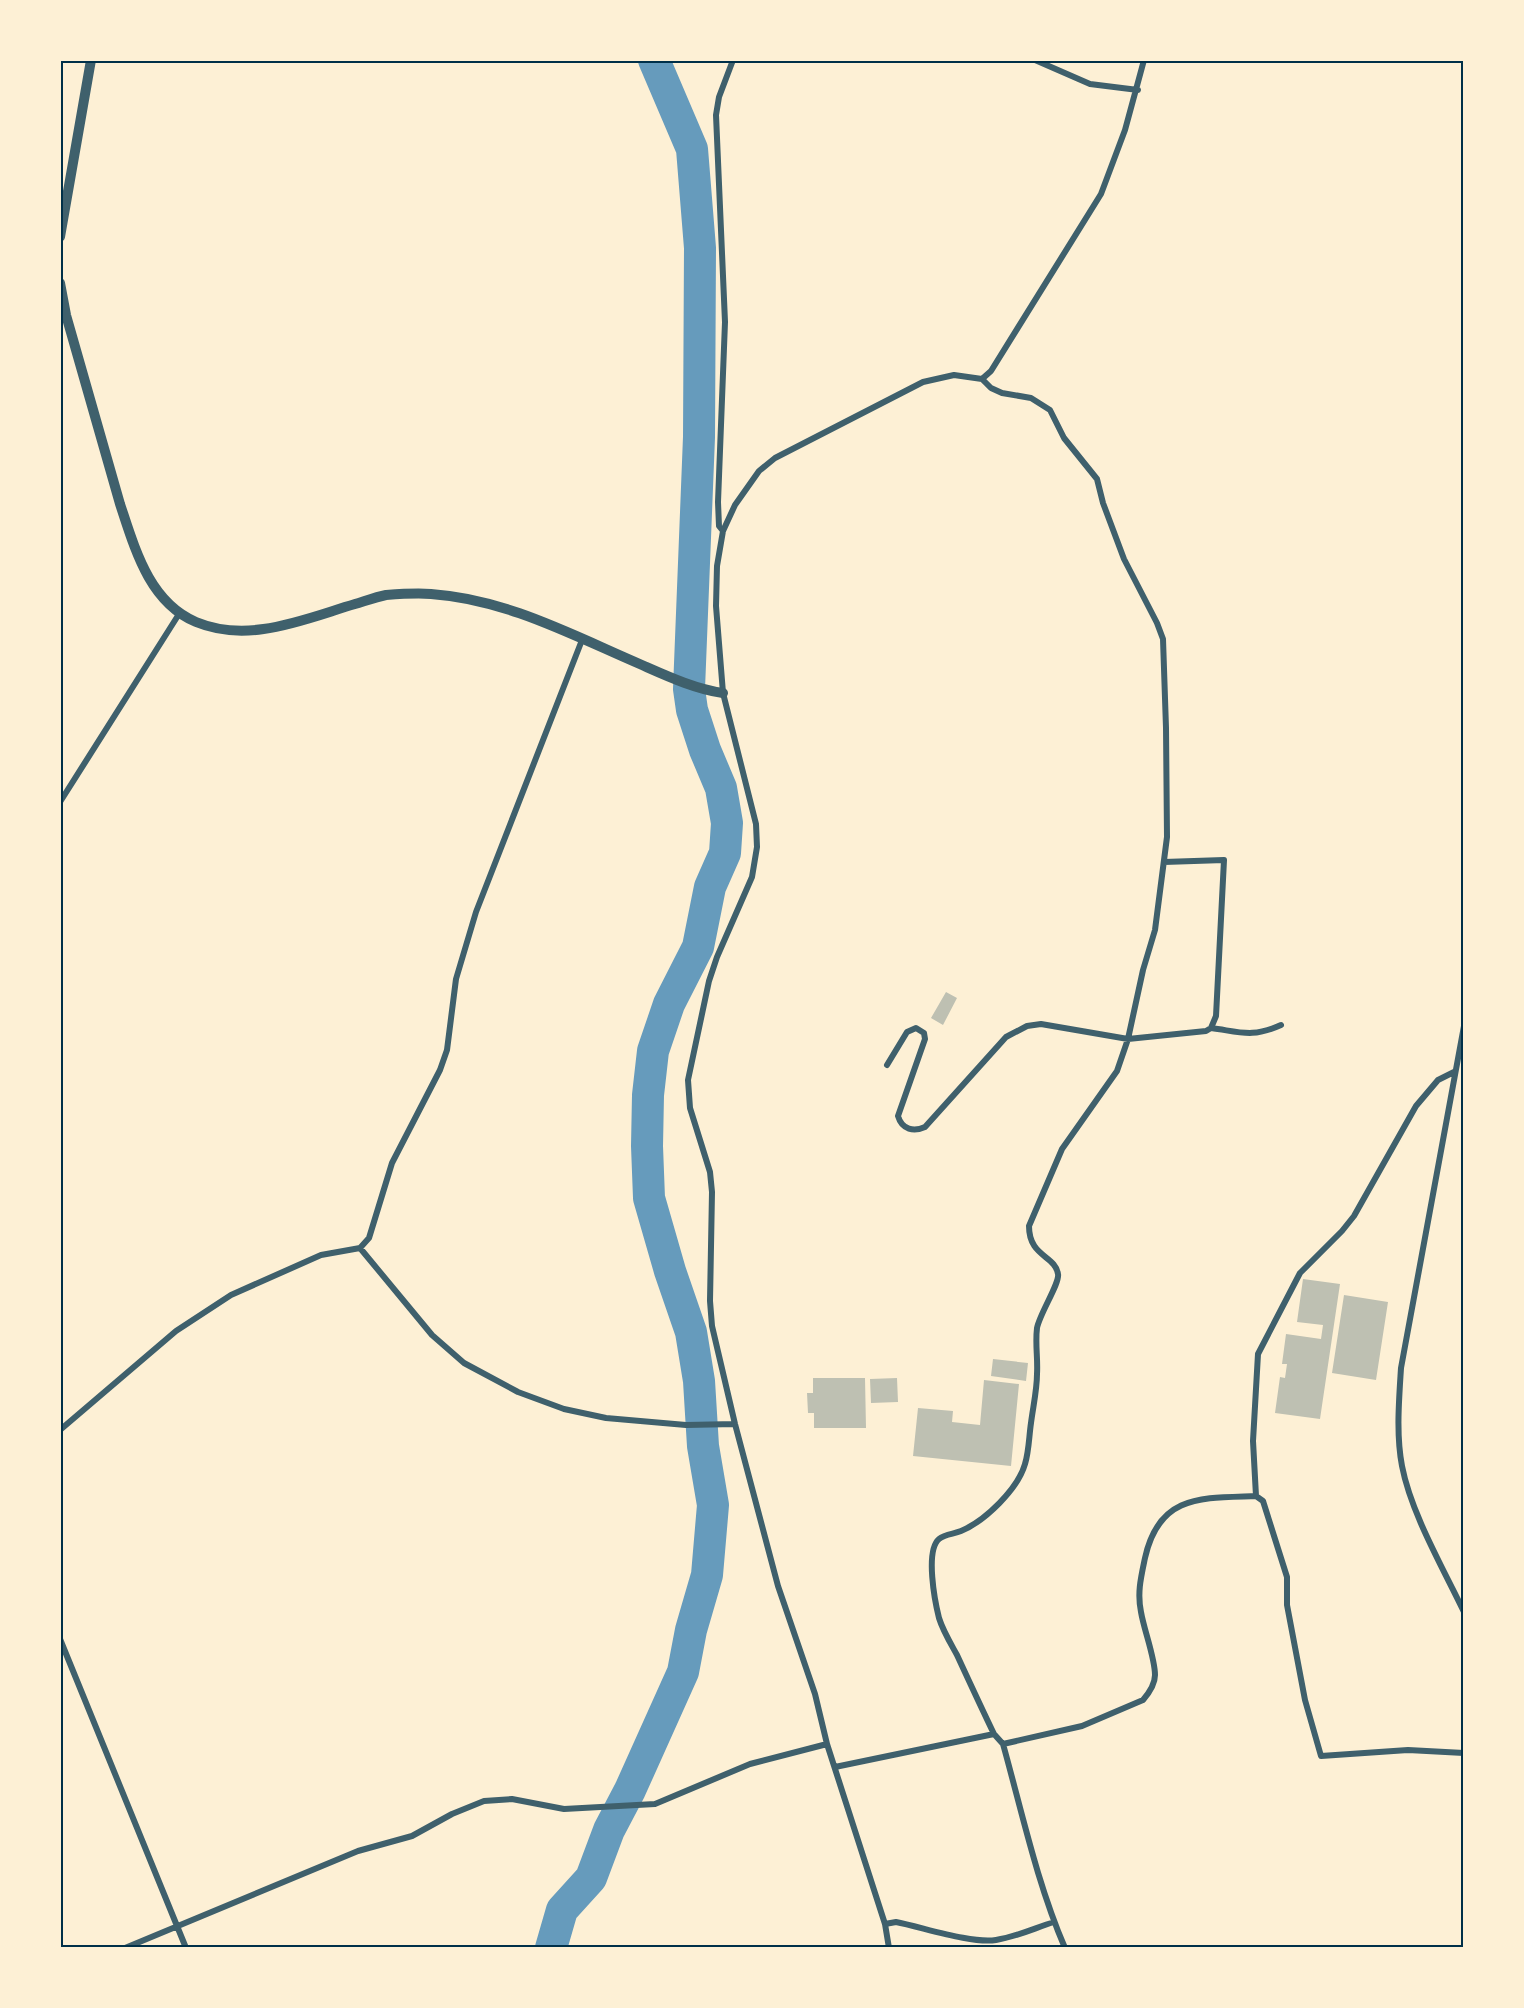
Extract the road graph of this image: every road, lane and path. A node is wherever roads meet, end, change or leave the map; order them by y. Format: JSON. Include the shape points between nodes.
{"nodes":[{"id":1,"x":91,"y":60,"type":"edge"},
{"id":2,"x":733,"y":60,"type":"edge"},
{"id":3,"x":1035,"y":60,"type":"edge"},
{"id":4,"x":1144,"y":60,"type":"edge"},
{"id":5,"x":1137,"y":90,"type":"junction"},
{"id":6,"x":60,"y":237,"type":"edge"},
{"id":7,"x":60,"y":283,"type":"edge"},
{"id":8,"x":982,"y":379,"type":"junction"},
{"id":9,"x":723,"y":531,"type":"junction"},
{"id":10,"x":179,"y":614,"type":"junction"},
{"id":11,"x":582,"y":640,"type":"junction"},
{"id":12,"x":723,"y":693,"type":"junction"},
{"id":13,"x":60,"y":802,"type":"edge"},
{"id":14,"x":1164,"y":862,"type":"junction"},
{"id":15,"x":1281,"y":1025,"type":"dead end"},
{"id":16,"x":1464,"y":1026,"type":"edge"},
{"id":17,"x":1211,"y":1028,"type":"junction"},
{"id":18,"x":1128,"y":1039,"type":"junction"},
{"id":19,"x":887,"y":1065,"type":"dead end"},
{"id":20,"x":1454,"y":1072,"type":"junction"},
{"id":21,"x":360,"y":1248,"type":"junction"},
{"id":22,"x":735,"y":1424,"type":"junction"},
{"id":23,"x":60,"y":1430,"type":"edge"},
{"id":24,"x":1256,"y":1496,"type":"junction"},
{"id":25,"x":1464,"y":1612,"type":"edge"},
{"id":26,"x":60,"y":1639,"type":"edge"},
{"id":27,"x":994,"y":1734,"type":"junction"},
{"id":28,"x":827,"y":1744,"type":"junction"},
{"id":29,"x":1003,"y":1744,"type":"junction"},
{"id":30,"x":1464,"y":1753,"type":"edge"},
{"id":31,"x":835,"y":1767,"type":"junction"},
{"id":32,"x":1054,"y":1922,"type":"junction"},
{"id":33,"x":885,"y":1924,"type":"junction"},
{"id":34,"x":177,"y":1926,"type":"junction"},
{"id":35,"x":125,"y":1948,"type":"edge"},
{"id":36,"x":186,"y":1948,"type":"edge"},
{"id":37,"x":889,"y":1948,"type":"edge"},
{"id":38,"x":1065,"y":1948,"type":"edge"}],
"edges":[{"from":1,"to":6,"type":"street"},
{"from":2,"to":9,"type":"street","via":[[716,115],[725,322],[718,519]]},
{"from":3,"to":5,"type":"street","via":[[1090,84]]},
{"from":4,"to":5,"type":"street"},
{"from":5,"to":8,"type":"street","via":[[1101,194],[991,371]]},
{"from":7,"to":10,"type":"street","via":[[129,531],[148,577],[162,599]]},
{"from":8,"to":9,"type":"street","via":[[954,375],[923,382],[775,458],[748,484]]},
{"from":8,"to":14,"type":"street","via":[[991,388],[1031,398],[1050,410],[1064,438],[1097,479],[1124,559],[1157,623],[1163,639],[1166,728]]},
{"from":9,"to":12,"type":"street","via":[[716,606]]},
{"from":10,"to":11,"type":"street","via":[[207,626],[254,631],[384,596],[429,594],[467,597],[504,607]]},
{"from":10,"to":13,"type":"street"},
{"from":11,"to":12,"type":"street"},
{"from":11,"to":21,"type":"street","via":[[476,912],[456,979],[447,1050],[440,1070],[392,1163],[369,1238]]},
{"from":12,"to":22,"type":"street","via":[[756,824],[757,846],[753,877],[709,981],[688,1080],[690,1108],[711,1182],[712,1326]]},
{"from":14,"to":17,"type":"street","via":[[1224,860],[1216,1016]]},
{"from":14,"to":18,"type":"street","via":[[1155,930]]},
{"from":15,"to":17,"type":"street","via":[[1253,1034]]},
{"from":16,"to":20,"type":"street"},
{"from":17,"to":18,"type":"street"},
{"from":18,"to":19,"type":"street","via":[[1041,1024],[1016,1030],[1006,1036],[926,1127],[919,1130],[908,1129],[898,1116],[924,1033],[916,1028],[907,1032]]},
{"from":18,"to":27,"type":"street","via":[[1117,1071],[1062,1149],[1029,1226],[1032,1244],[1059,1275],[1038,1326],[1037,1374],[1026,1463],[1018,1482],[982,1518],[961,1531],[943,1536],[933,1551],[932,1572],[940,1619]]},
{"from":20,"to":24,"type":"street","via":[[1438,1080],[1416,1106],[1354,1216],[1300,1273],[1258,1354],[1253,1441]]},
{"from":20,"to":25,"type":"street","via":[[1401,1368],[1399,1414],[1402,1466],[1415,1505]]},
{"from":21,"to":22,"type":"street","via":[[432,1335],[464,1363],[518,1392],[564,1409],[606,1418],[686,1425]]},
{"from":21,"to":23,"type":"street","via":[[321,1255],[231,1294],[176,1331]]},
{"from":22,"to":28,"type":"street","via":[[778,1586],[815,1694]]},
{"from":24,"to":29,"type":"street","via":[[1191,1501],[1171,1511],[1149,1538],[1138,1588],[1155,1675],[1143,1700],[1082,1726]]},
{"from":24,"to":30,"type":"street","via":[[1263,1501],[1287,1577],[1287,1605],[1305,1700],[1321,1756],[1408,1750]]},
{"from":26,"to":34,"type":"street"},
{"from":27,"to":29,"type":"street"},
{"from":27,"to":31,"type":"street"},
{"from":28,"to":31,"type":"street"},
{"from":28,"to":34,"type":"street","via":[[750,1764],[655,1804],[564,1809],[512,1799],[484,1802],[412,1836],[357,1851]]},
{"from":29,"to":32,"type":"street"},
{"from":31,"to":33,"type":"street"},
{"from":32,"to":33,"type":"street","via":[[995,1941],[896,1922]]},
{"from":32,"to":38,"type":"street"},
{"from":33,"to":37,"type":"street"},
{"from":34,"to":35,"type":"street"},
{"from":34,"to":36,"type":"street"}]}
